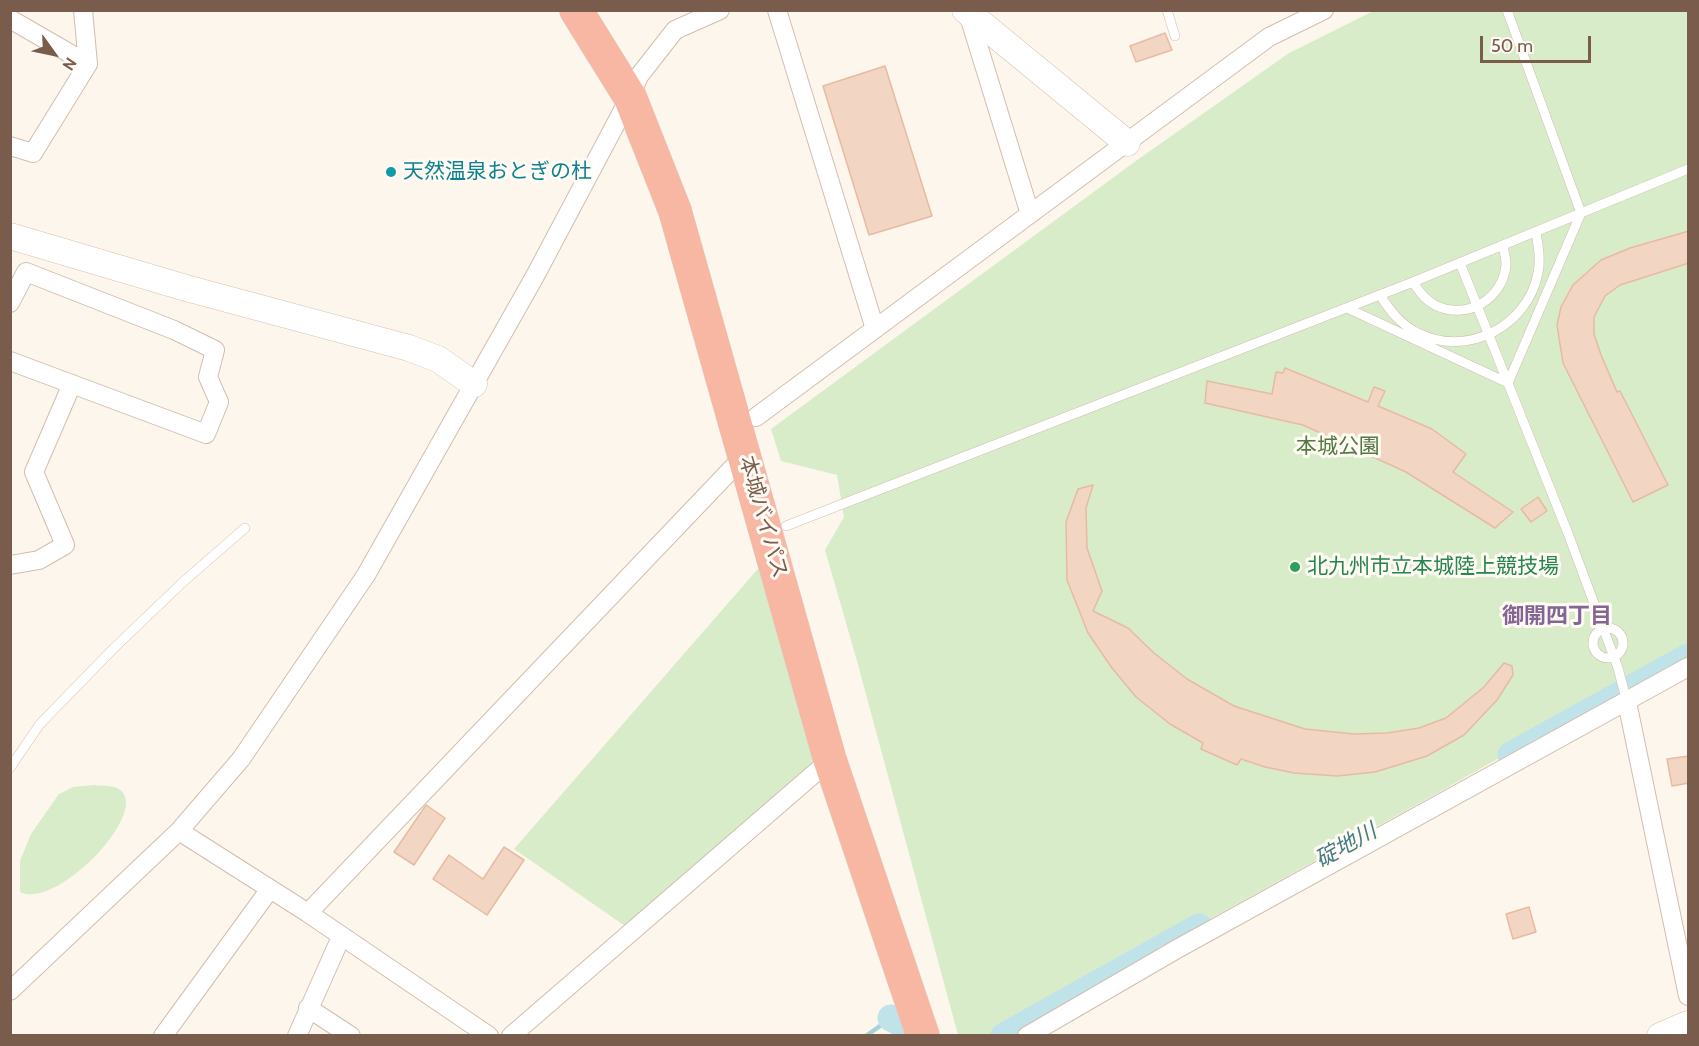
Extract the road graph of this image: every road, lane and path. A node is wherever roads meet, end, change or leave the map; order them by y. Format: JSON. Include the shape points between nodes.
{"nodes":[{"id":1,"x":83,"y":10,"type":"edge"},
{"id":2,"x":576,"y":10,"type":"edge"},
{"id":3,"x":602,"y":10,"type":"edge"},
{"id":4,"x":720,"y":10,"type":"edge"},
{"id":5,"x":777,"y":10,"type":"edge"},
{"id":6,"x":1167,"y":10,"type":"edge"},
{"id":7,"x":1324,"y":10,"type":"edge"},
{"id":8,"x":1507,"y":10,"type":"edge"},
{"id":9,"x":966,"y":12,"type":"edge"},
{"id":10,"x":10,"y":19,"type":"edge"},
{"id":11,"x":1175,"y":36,"type":"dead end"},
{"id":12,"x":88,"y":64,"type":"junction"},
{"id":13,"x":634,"y":87,"type":"junction"},
{"id":14,"x":1127,"y":142,"type":"junction"},
{"id":15,"x":10,"y":146,"type":"edge"},
{"id":16,"x":1689,"y":169,"type":"edge"},
{"id":17,"x":1581,"y":213,"type":"junction"},
{"id":18,"x":1030,"y":214,"type":"junction"},
{"id":19,"x":1536,"y":232,"type":"junction"},
{"id":20,"x":10,"y":236,"type":"edge"},
{"id":21,"x":1503,"y":246,"type":"junction"},
{"id":22,"x":1460,"y":263,"type":"junction"},
{"id":23,"x":1413,"y":282,"type":"junction"},
{"id":24,"x":1380,"y":295,"type":"junction"},
{"id":25,"x":10,"y":303,"type":"edge"},
{"id":26,"x":1478,"y":307,"type":"junction"},
{"id":27,"x":1347,"y":308,"type":"junction"},
{"id":28,"x":875,"y":329,"type":"junction"},
{"id":29,"x":1489,"y":335,"type":"junction"},
{"id":30,"x":10,"y":360,"type":"edge"},
{"id":31,"x":1508,"y":383,"type":"junction"},
{"id":32,"x":72,"y":384,"type":"junction"},
{"id":33,"x":474,"y":384,"type":"junction"},
{"id":34,"x":756,"y":417,"type":"junction"},
{"id":35,"x":745,"y":455,"type":"junction"},
{"id":36,"x":786,"y":526,"type":"junction"},
{"id":37,"x":245,"y":528,"type":"dead end"},
{"id":38,"x":10,"y":565,"type":"edge"},
{"id":39,"x":1602,"y":628,"type":"junction"},
{"id":40,"x":1614,"y":658,"type":"junction"},
{"id":41,"x":1689,"y":667,"type":"edge"},
{"id":42,"x":1627,"y":702,"type":"junction"},
{"id":43,"x":830,"y":760,"type":"junction"},
{"id":44,"x":10,"y":768,"type":"edge"},
{"id":45,"x":179,"y":831,"type":"junction"},
{"id":46,"x":270,"y":889,"type":"junction"},
{"id":47,"x":308,"y":913,"type":"junction"},
{"id":48,"x":341,"y":936,"type":"junction"},
{"id":49,"x":10,"y":991,"type":"edge"},
{"id":50,"x":1689,"y":996,"type":"edge"},
{"id":51,"x":308,"y":1008,"type":"junction"},
{"id":52,"x":1689,"y":1023,"type":"edge"},
{"id":53,"x":928,"y":1025,"type":"edge"},
{"id":54,"x":484,"y":1034,"type":"edge"},
{"id":55,"x":163,"y":1035,"type":"edge"},
{"id":56,"x":297,"y":1035,"type":"edge"},
{"id":57,"x":351,"y":1035,"type":"edge"},
{"id":58,"x":511,"y":1035,"type":"edge"},
{"id":59,"x":1027,"y":1035,"type":"edge"},
{"id":60,"x":1659,"y":1035,"type":"edge"}],
"edges":[{"from":1,"to":12,"type":"street"},
{"from":2,"to":13,"type":"highway","name":"本城バイパス"},
{"from":3,"to":13,"type":"highway","name":"本城バイパス"},
{"from":4,"to":13,"type":"street","via":[[675,30]]},
{"from":5,"to":28,"type":"street"},
{"from":6,"to":11,"type":"lane"},
{"from":7,"to":14,"type":"street","via":[[1269,37]]},
{"from":8,"to":17,"type":"lane"},
{"from":9,"to":14,"type":"street"},
{"from":9,"to":18,"type":"street"},
{"from":10,"to":12,"type":"street"},
{"from":12,"to":15,"type":"street","via":[[33,153]]},
{"from":13,"to":33,"type":"street"},
{"from":13,"to":34,"type":"highway","name":"本城バイパス","via":[[693,206]]},
{"from":13,"to":35,"type":"highway","name":"本城バイパス","via":[[675,211]]},
{"from":14,"to":18,"type":"street"},
{"from":16,"to":17,"type":"lane"},
{"from":17,"to":19,"type":"lane"},
{"from":17,"to":31,"type":"lane"},
{"from":18,"to":28,"type":"street"},
{"from":19,"to":21,"type":"lane"},
{"from":19,"to":29,"type":"lane","via":[[1538,273],[1532,292],[1507,325]]},
{"from":20,"to":33,"type":"street","via":[[409,348],[438,359]]},
{"from":21,"to":22,"type":"lane"},
{"from":21,"to":26,"type":"lane","via":[[1506,263],[1502,281]]},
{"from":22,"to":23,"type":"lane"},
{"from":22,"to":26,"type":"lane"},
{"from":23,"to":24,"type":"lane"},
{"from":23,"to":26,"type":"lane","via":[[1421,295],[1440,308],[1463,311]]},
{"from":24,"to":27,"type":"lane"},
{"from":24,"to":29,"type":"lane","via":[[1402,323],[1426,337],[1453,342]]},
{"from":25,"to":32,"type":"street","via":[[26,272],[174,330],[214,350],[208,377],[219,402],[206,434]]},
{"from":26,"to":29,"type":"lane"},
{"from":27,"to":31,"type":"lane"},
{"from":27,"to":36,"type":"lane"},
{"from":28,"to":34,"type":"street"},
{"from":29,"to":31,"type":"lane"},
{"from":30,"to":32,"type":"street"},
{"from":31,"to":39,"type":"lane"},
{"from":32,"to":38,"type":"street","via":[[34,472],[65,545],[39,560]]},
{"from":33,"to":45,"type":"street","via":[[348,601],[241,759]]},
{"from":34,"to":36,"type":"highway","name":"本城バイパス"},
{"from":35,"to":43,"type":"highway","name":"本城バイパス"},
{"from":35,"to":47,"type":"street"},
{"from":36,"to":53,"type":"highway","name":"本城バイパス"},
{"from":37,"to":44,"type":"lane","via":[[105,657],[40,724]]},
{"from":39,"to":40,"type":"lane"},
{"from":39,"to":40,"type":"lane","via":[[1617,631],[1622,637],[1620,653]]},
{"from":39,"to":40,"type":"lane","via":[[1595,633],[1593,650],[1598,656]]},
{"from":40,"to":42,"type":"lane"},
{"from":41,"to":42,"type":"street"},
{"from":42,"to":50,"type":"street"},
{"from":42,"to":59,"type":"street"},
{"from":43,"to":53,"type":"highway","name":"本城バイパス"},
{"from":43,"to":58,"type":"street"},
{"from":45,"to":46,"type":"street"},
{"from":45,"to":49,"type":"street"},
{"from":46,"to":47,"type":"street"},
{"from":46,"to":55,"type":"street"},
{"from":47,"to":48,"type":"street"},
{"from":48,"to":51,"type":"street"},
{"from":48,"to":54,"type":"street"},
{"from":51,"to":56,"type":"street"},
{"from":51,"to":57,"type":"street"},
{"from":52,"to":60,"type":"street"}]}
